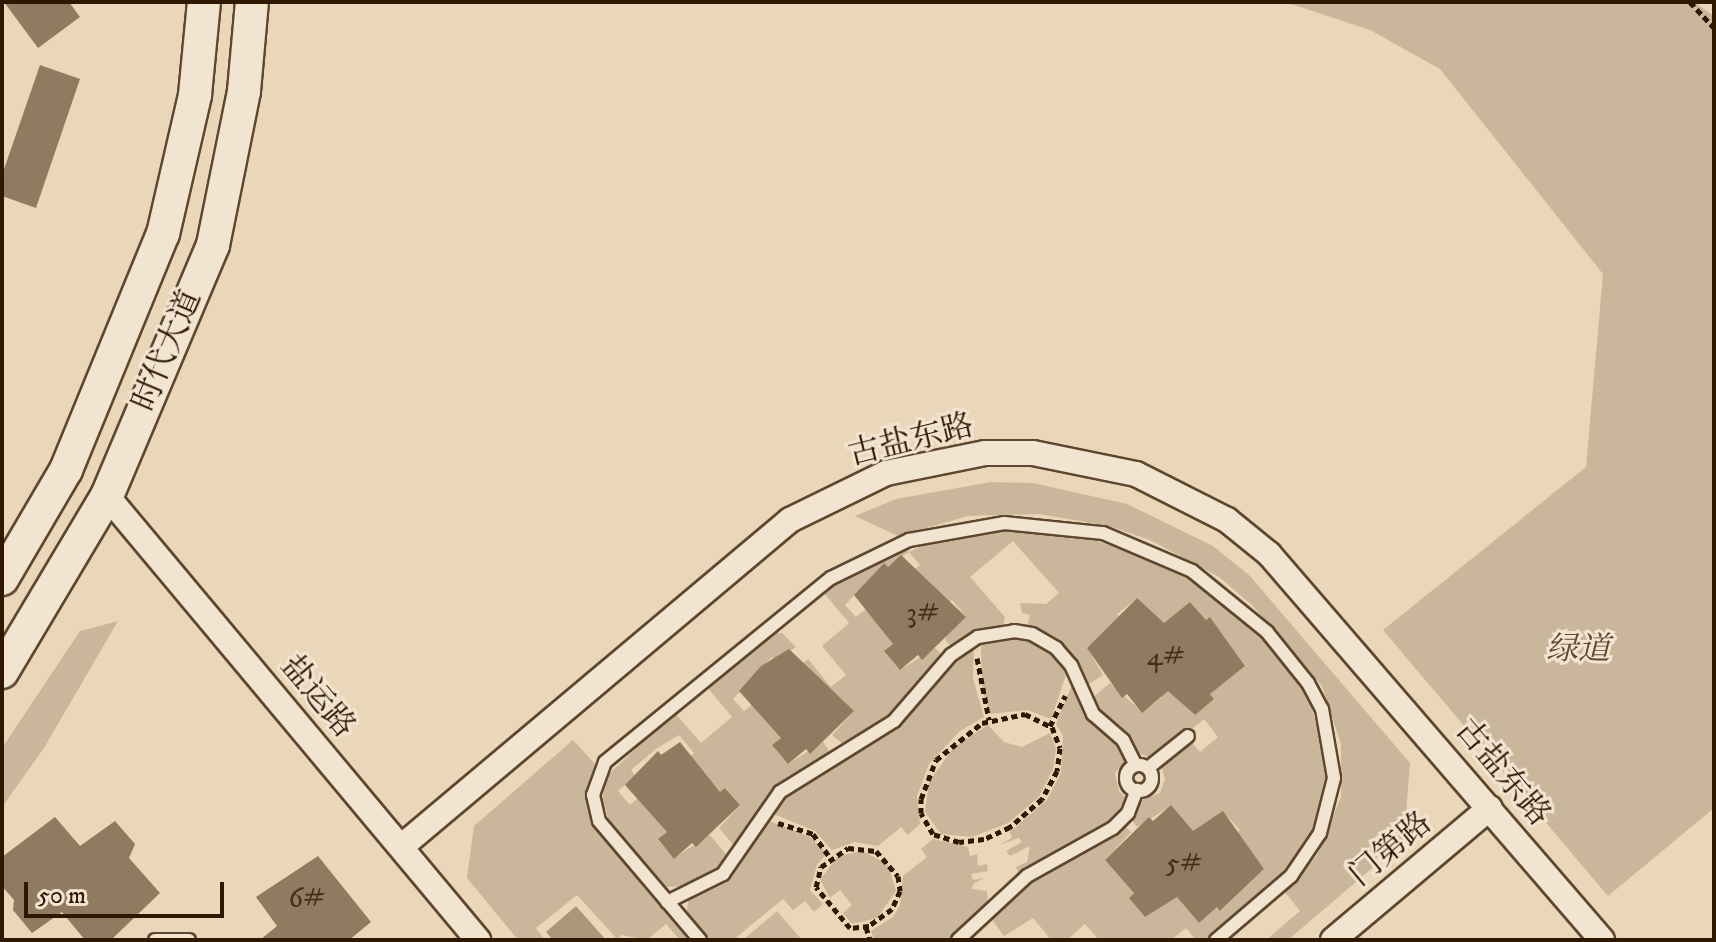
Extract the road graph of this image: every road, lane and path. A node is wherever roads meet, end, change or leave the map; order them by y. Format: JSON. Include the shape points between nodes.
{"nodes":[{"id":1,"x":204,"y":2,"type":"edge"},
{"id":2,"x":252,"y":2,"type":"edge"},
{"id":3,"x":1690,"y":2,"type":"edge"},
{"id":4,"x":1714,"y":28,"type":"edge"},
{"id":5,"x":107,"y":496,"type":"junction"},
{"id":6,"x":2,"y":579,"type":"edge"},
{"id":7,"x":978,"y":637,"type":"junction"},
{"id":8,"x":2,"y":672,"type":"edge"},
{"id":9,"x":989,"y":720,"type":"junction"},
{"id":10,"x":1188,"y":736,"type":"dead end"},
{"id":11,"x":1142,"y":767,"type":"junction"},
{"id":12,"x":1137,"y":790,"type":"junction"},
{"id":13,"x":1490,"y":808,"type":"junction"},
{"id":14,"x":764,"y":813,"type":"junction"},
{"id":15,"x":401,"y":847,"type":"junction"},
{"id":16,"x":830,"y":857,"type":"junction"},
{"id":17,"x":667,"y":902,"type":"junction"},
{"id":18,"x":866,"y":927,"type":"junction"},
{"id":19,"x":155,"y":940,"type":"edge"},
{"id":20,"x":189,"y":940,"type":"edge"},
{"id":21,"x":478,"y":940,"type":"edge"},
{"id":22,"x":700,"y":940,"type":"edge"},
{"id":23,"x":870,"y":940,"type":"edge"},
{"id":24,"x":958,"y":940,"type":"edge"},
{"id":25,"x":1216,"y":940,"type":"edge"},
{"id":26,"x":1333,"y":940,"type":"edge"},
{"id":27,"x":1602,"y":940,"type":"edge"}],
"edges":[{"from":1,"to":6,"type":"main road","name":"时代大道","via":[[195,95],[163,234],[66,470]]},
{"from":2,"to":5,"type":"main road","name":"时代大道","via":[[244,91],[213,245]]},
{"from":3,"to":4,"type":"path"},
{"from":5,"to":8,"type":"main road","name":"时代大道"},
{"from":5,"to":15,"type":"street","name":"盐运路"},
{"from":7,"to":9,"type":"path","via":[[977,680]]},
{"from":7,"to":11,"type":"lane","via":[[1014,631],[1056,648],[1073,668],[1093,714],[1123,740]]},
{"from":7,"to":14,"type":"lane","via":[[951,655],[894,721],[794,780]]},
{"from":9,"to":9,"type":"path","via":[[1025,714],[1045,721],[1058,737],[1057,771],[1042,799],[1010,827],[972,841],[940,838],[921,813],[925,781],[952,744]]},
{"from":10,"to":11,"type":"lane"},
{"from":11,"to":12,"type":"lane","via":[[1151,782]]},
{"from":11,"to":12,"type":"lane","via":[[1126,779]]},
{"from":12,"to":24,"type":"lane","via":[[1128,813],[1113,828],[1027,876]]},
{"from":13,"to":15,"type":"street","name":"古盐东路","via":[[1313,599],[1227,520],[1136,474],[1033,453],[985,453],[886,473],[790,520]]},
{"from":13,"to":26,"type":"street","name":"门第路"},
{"from":13,"to":27,"type":"street","name":"古盐东路"},
{"from":14,"to":16,"type":"path","via":[[813,834]]},
{"from":14,"to":17,"type":"lane","via":[[723,874]]},
{"from":15,"to":21,"type":"street","name":"盐运路"},
{"from":16,"to":18,"type":"path","via":[[816,887],[850,928]]},
{"from":16,"to":18,"type":"path","via":[[864,847],[881,854],[895,869],[898,899],[889,914]]},
{"from":17,"to":22,"type":"lane"},
{"from":17,"to":25,"type":"lane","via":[[599,821],[593,795],[605,762],[803,598],[857,563],[940,532],[1039,523],[1076,526],[1133,543],[1214,585],[1267,632],[1322,709],[1334,778],[1320,833],[1291,876]]},
{"from":18,"to":23,"type":"path"},
{"from":19,"to":20,"type":"lane"}]}
